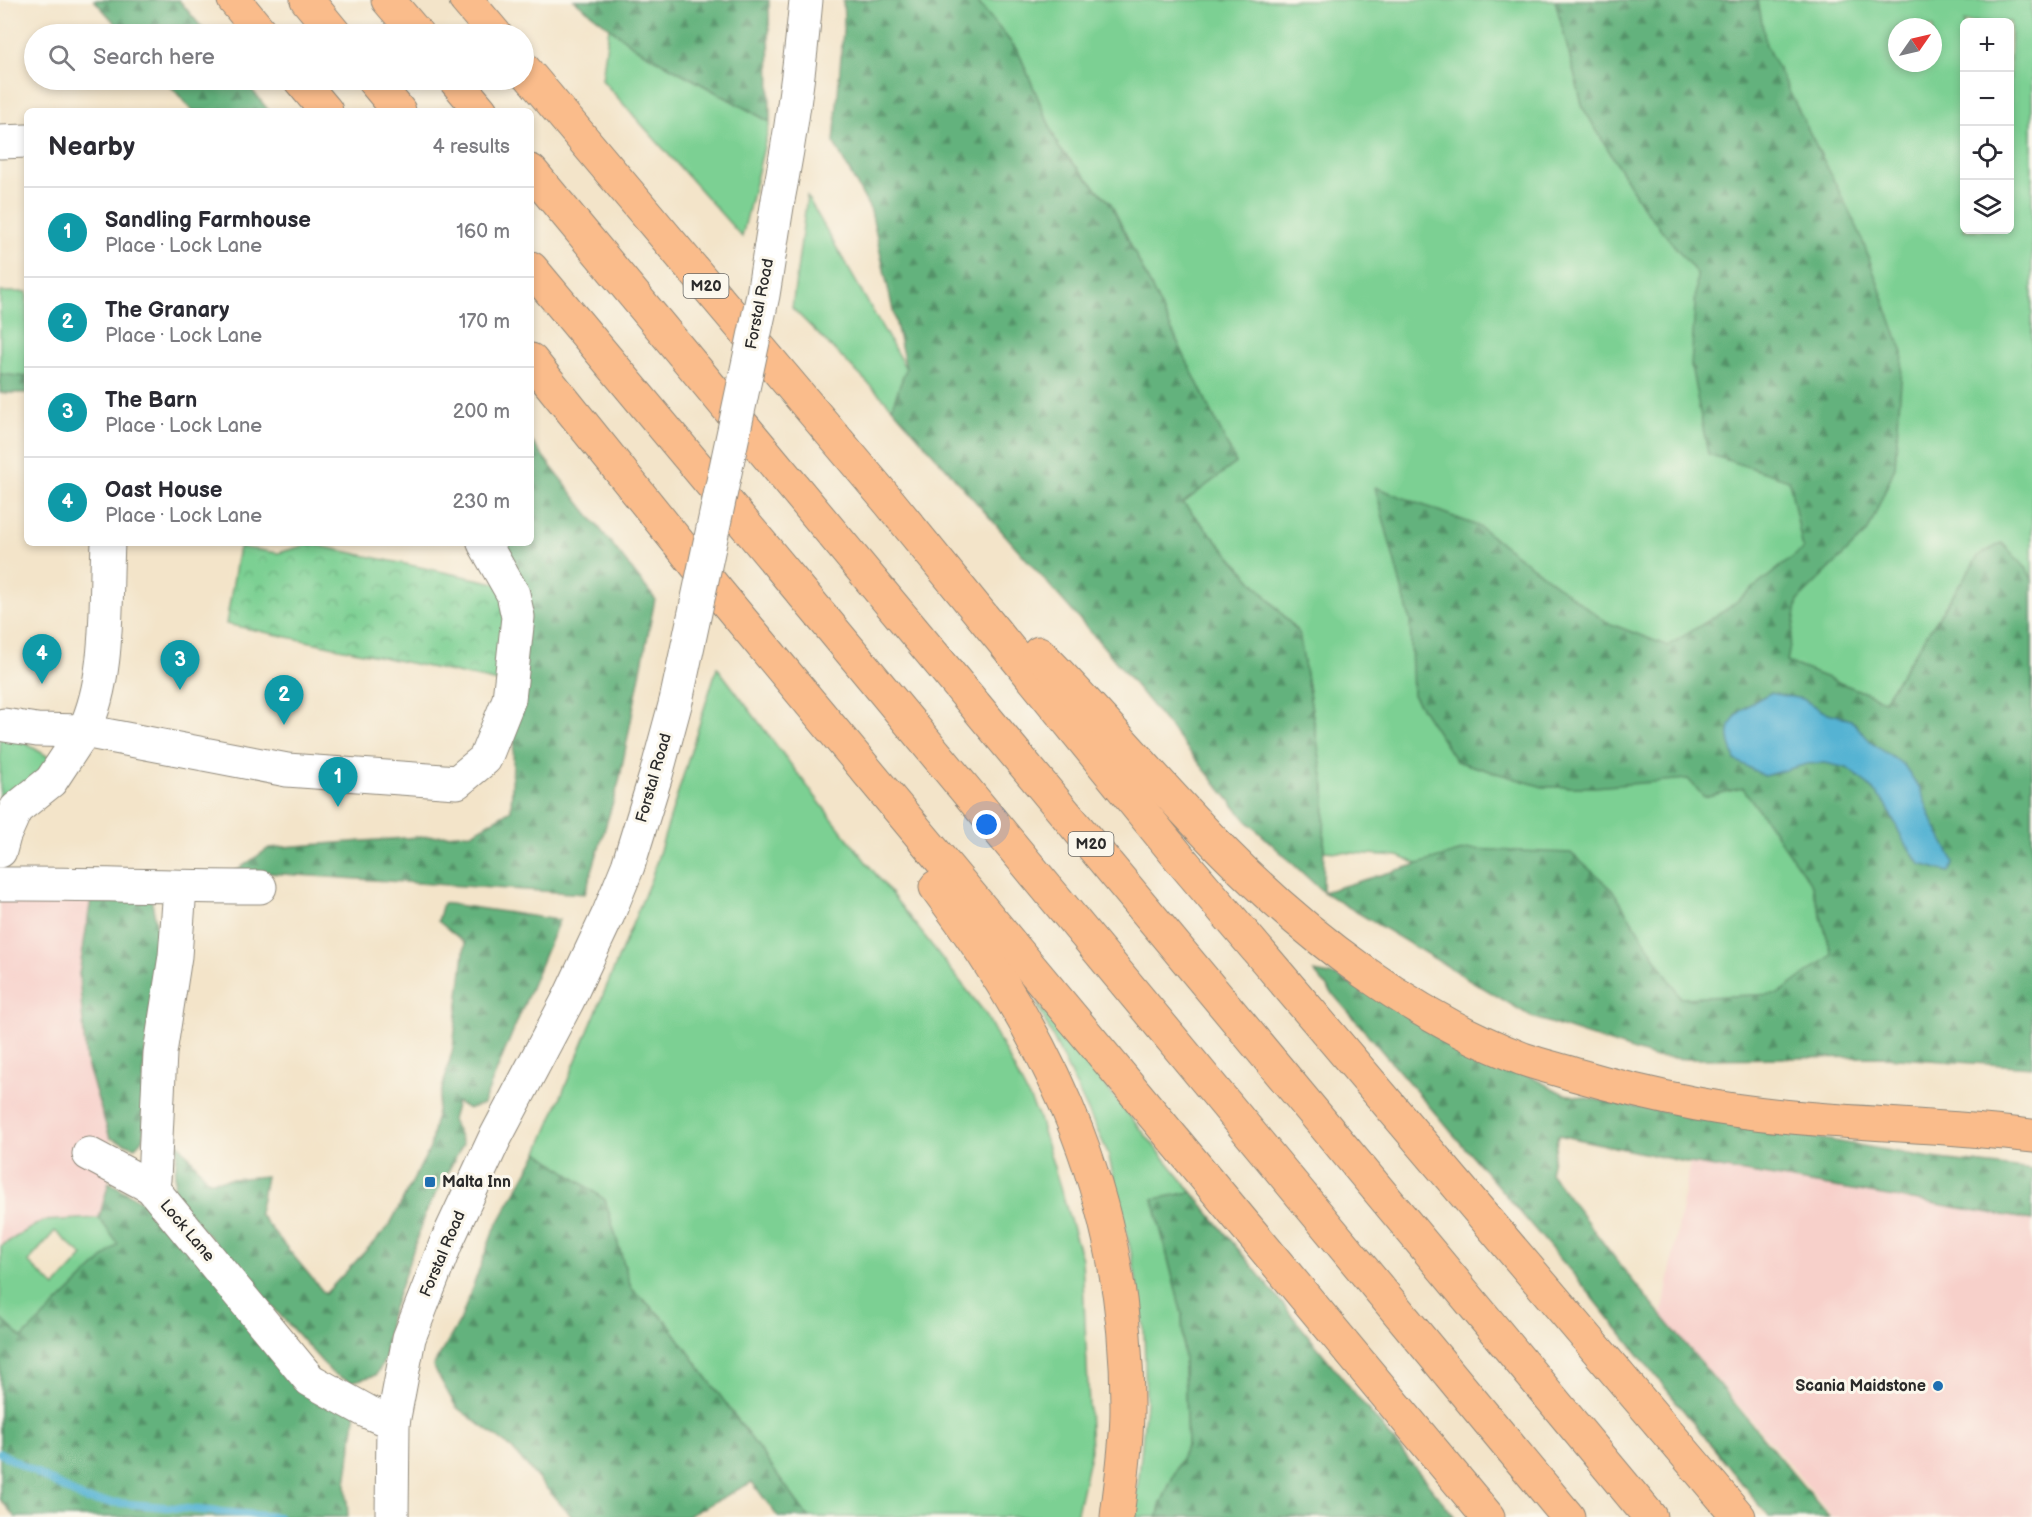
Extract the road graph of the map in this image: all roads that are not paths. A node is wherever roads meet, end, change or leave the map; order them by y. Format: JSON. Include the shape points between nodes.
{"nodes":[{"id":1,"x":234,"y":0,"type":"edge"},
{"id":2,"x":307,"y":0,"type":"edge"},
{"id":3,"x":388,"y":0,"type":"edge"},
{"id":4,"x":466,"y":0,"type":"edge"},
{"id":5,"x":806,"y":0,"type":"edge"},
{"id":6,"x":254,"y":24,"type":"edge"},
{"id":7,"x":327,"y":24,"type":"edge"},
{"id":8,"x":408,"y":24,"type":"edge"},
{"id":9,"x":486,"y":24,"type":"edge"},
{"id":10,"x":534,"y":81,"type":"edge"},
{"id":11,"x":308,"y":90,"type":"edge"},
{"id":12,"x":381,"y":90,"type":"edge"},
{"id":13,"x":463,"y":90,"type":"edge"},
{"id":14,"x":323,"y":108,"type":"edge"},
{"id":15,"x":396,"y":108,"type":"edge"},
{"id":16,"x":478,"y":108,"type":"edge"},
{"id":17,"x":24,"y":141,"type":"edge"},
{"id":18,"x":0,"y":142,"type":"edge"},
{"id":19,"x":534,"y":175,"type":"edge"},
{"id":20,"x":534,"y":272,"type":"edge"},
{"id":21,"x":534,"y":364,"type":"edge"},
{"id":22,"x":890,"y":503,"type":"junction"},
{"id":23,"x":108,"y":546,"type":"edge"},
{"id":24,"x":486,"y":546,"type":"edge"},
{"id":25,"x":718,"y":592,"type":"junction"},
{"id":26,"x":4,"y":725,"type":"dead end"},
{"id":27,"x":84,"y":731,"type":"junction"},
{"id":28,"x":0,"y":851,"type":"edge"},
{"id":29,"x":0,"y":884,"type":"edge"},
{"id":30,"x":260,"y":887,"type":"dead end"},
{"id":31,"x":180,"y":888,"type":"junction"},
{"id":32,"x":2032,"y":1136,"type":"edge"},
{"id":33,"x":89,"y":1154,"type":"dead end"},
{"id":34,"x":151,"y":1187,"type":"junction"},
{"id":35,"x":393,"y":1423,"type":"junction"},
{"id":36,"x":392,"y":1517,"type":"edge"},
{"id":37,"x":1117,"y":1517,"type":"edge"},
{"id":38,"x":1488,"y":1517,"type":"edge"},
{"id":39,"x":1568,"y":1517,"type":"edge"},
{"id":40,"x":1650,"y":1517,"type":"edge"},
{"id":41,"x":1739,"y":1517,"type":"edge"}],
"edges":[{"from":1,"to":6,"type":"highway"},
{"from":2,"to":7,"type":"highway"},
{"from":3,"to":8,"type":"highway"},
{"from":4,"to":9,"type":"highway"},
{"from":5,"to":35,"type":"street","name":"Forstal Road","bridge":true,"via":[[801,64],[763,296],[676,701],[656,775],[628,866],[608,915],[446,1243],[409,1338]]},
{"from":10,"to":22,"type":"highway","number":"M20"},
{"from":11,"to":14,"type":"highway"},
{"from":12,"to":15,"type":"highway"},
{"from":13,"to":16,"type":"highway"},
{"from":17,"to":18,"type":"street"},
{"from":19,"to":40,"type":"highway","number":"M20"},
{"from":20,"to":39,"type":"highway"},
{"from":21,"to":25,"type":"highway"},
{"from":22,"to":32,"type":"highway","number":"M20","via":[[1077,692],[1235,862],[1356,966],[1435,1017],[1524,1059],[1596,1081],[1700,1105],[1816,1120]]},
{"from":22,"to":41,"type":"highway","number":"M20","via":[[1182,861]]},
{"from":23,"to":27,"type":"street","via":[[102,668],[93,713]]},
{"from":24,"to":27,"type":"street","via":[[513,594],[518,617],[509,699],[485,759],[456,782],[287,770]]},
{"from":25,"to":37,"type":"highway","via":[[854,782],[970,933],[1036,1040],[1067,1104],[1102,1205],[1115,1257],[1122,1312],[1127,1410]]},
{"from":25,"to":38,"type":"highway"},
{"from":26,"to":27,"type":"street"},
{"from":27,"to":28,"type":"street","via":[[51,781],[16,809]]},
{"from":29,"to":31,"type":"street"},
{"from":30,"to":31,"type":"street"},
{"from":31,"to":34,"type":"street","name":"Lock Lane","via":[[175,956],[160,1053]]},
{"from":33,"to":34,"type":"street"},
{"from":34,"to":35,"type":"street","name":"Lock Lane","via":[[310,1380]]},
{"from":35,"to":36,"type":"street","name":"Forstal Road"}]}
